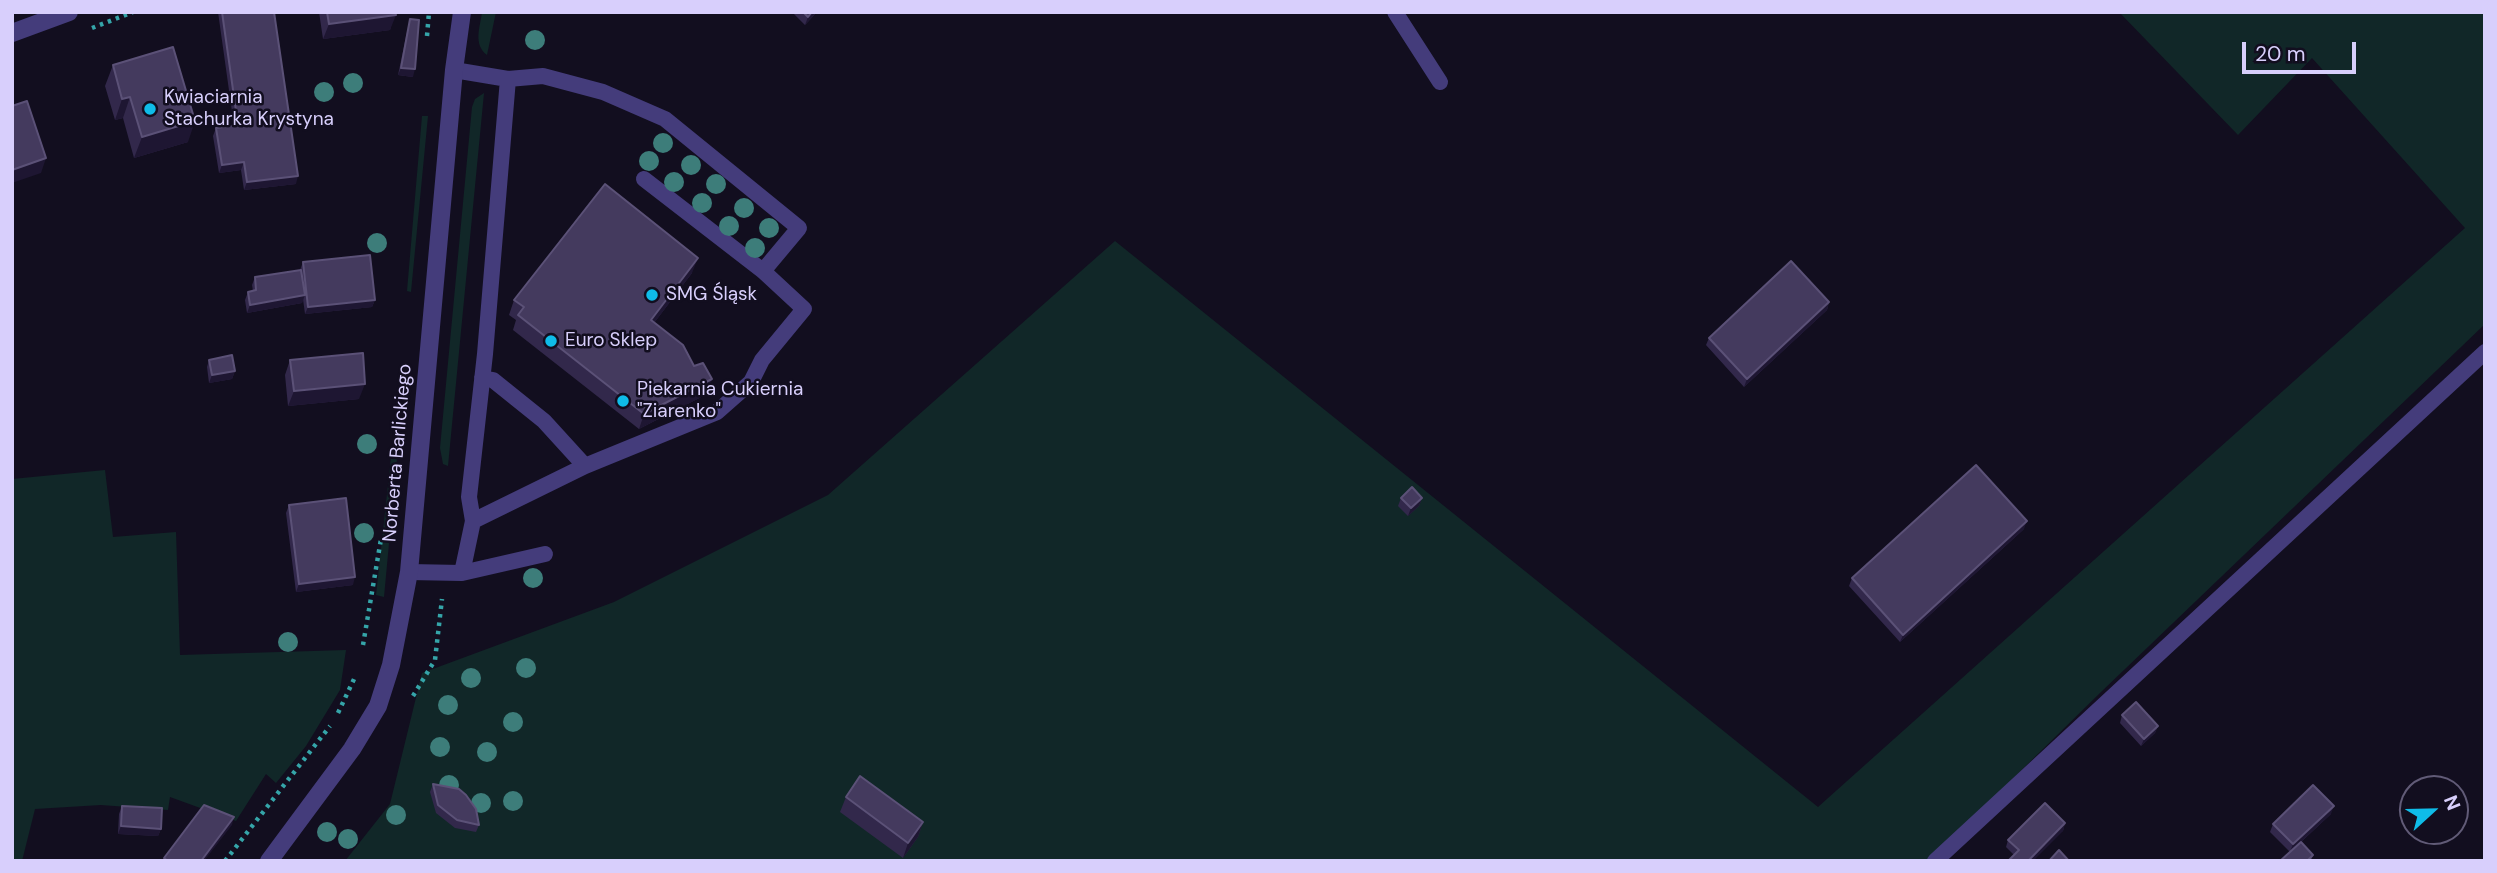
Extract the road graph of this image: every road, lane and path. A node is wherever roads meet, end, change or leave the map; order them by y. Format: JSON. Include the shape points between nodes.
{"nodes":[{"id":1,"x":69,"y":12,"type":"edge"},
{"id":2,"x":429,"y":12,"type":"edge"},
{"id":3,"x":462,"y":12,"type":"edge"},
{"id":4,"x":1395,"y":12,"type":"edge"},
{"id":5,"x":12,"y":33,"type":"edge"},
{"id":6,"x":427,"y":39,"type":"dead end"},
{"id":7,"x":454,"y":70,"type":"junction"},
{"id":8,"x":508,"y":79,"type":"junction"},
{"id":9,"x":1440,"y":82,"type":"dead end"},
{"id":10,"x":644,"y":179,"type":"dead end"},
{"id":11,"x":762,"y":271,"type":"junction"},
{"id":12,"x":2485,"y":352,"type":"edge"},
{"id":13,"x":482,"y":378,"type":"junction"},
{"id":14,"x":585,"y":466,"type":"junction"},
{"id":15,"x":473,"y":521,"type":"junction"},
{"id":16,"x":382,"y":531,"type":"dead end"},
{"id":17,"x":545,"y":554,"type":"dead end"},
{"id":18,"x":409,"y":572,"type":"junction"},
{"id":19,"x":462,"y":573,"type":"junction"},
{"id":20,"x":361,"y":655,"type":"dead end"},
{"id":21,"x":359,"y":667,"type":"dead end"},
{"id":22,"x":225,"y":861,"type":"edge"},
{"id":23,"x":269,"y":861,"type":"edge"},
{"id":24,"x":1935,"y":861,"type":"edge"}],
"edges":[{"from":1,"to":5,"type":"street"},
{"from":2,"to":6,"type":"path"},
{"from":3,"to":7,"type":"street","name":"Norberta Barlickiego"},
{"from":4,"to":9,"type":"lane"},
{"from":7,"to":8,"type":"lane"},
{"from":7,"to":18,"type":"street","name":"Norberta Barlickiego"},
{"from":8,"to":11,"type":"lane","via":[[542,76],[603,92],[665,119],[799,228]]},
{"from":8,"to":13,"type":"lane"},
{"from":10,"to":11,"type":"lane"},
{"from":11,"to":14,"type":"lane","via":[[804,309],[762,360],[751,382],[717,412]]},
{"from":12,"to":24,"type":"lane"},
{"from":13,"to":14,"type":"lane","via":[[493,380],[544,421]]},
{"from":13,"to":15,"type":"lane","via":[[469,497]]},
{"from":14,"to":15,"type":"lane"},
{"from":15,"to":19,"type":"lane"},
{"from":16,"to":20,"type":"path"},
{"from":17,"to":19,"type":"lane"},
{"from":18,"to":19,"type":"lane"},
{"from":18,"to":23,"type":"street","name":"Norberta Barlickiego","via":[[378,706]]},
{"from":21,"to":22,"type":"path","via":[[333,722]]}]}
